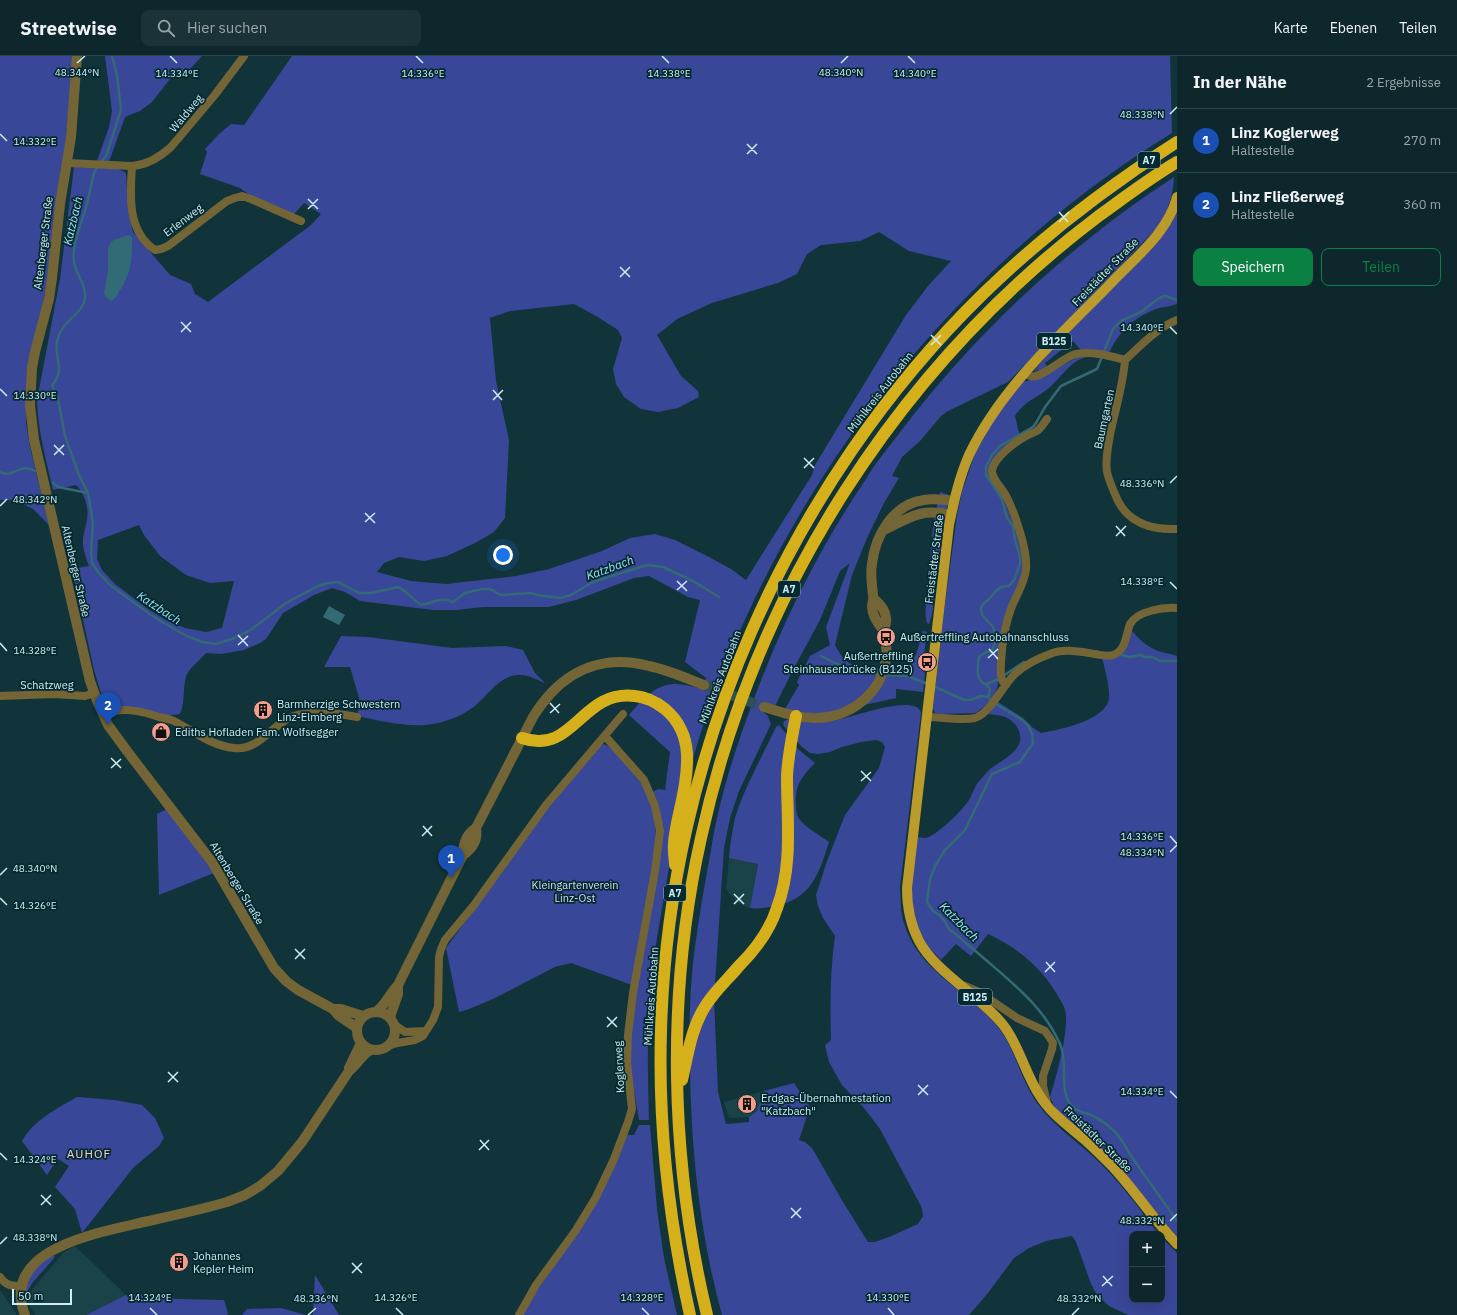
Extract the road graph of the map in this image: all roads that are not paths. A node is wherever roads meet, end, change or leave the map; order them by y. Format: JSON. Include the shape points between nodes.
{"nodes":[{"id":1,"x":77,"y":56,"type":"edge"},
{"id":2,"x":244,"y":56,"type":"edge"},
{"id":3,"x":1177,"y":142,"type":"edge"},
{"id":4,"x":1177,"y":162,"type":"edge"},
{"id":5,"x":67,"y":163,"type":"junction"},
{"id":6,"x":132,"y":166,"type":"junction"},
{"id":7,"x":1177,"y":198,"type":"edge"},
{"id":8,"x":302,"y":221,"type":"dead end"},
{"id":9,"x":1177,"y":320,"type":"edge"},
{"id":10,"x":1125,"y":360,"type":"junction"},
{"id":11,"x":1025,"y":372,"type":"junction"},
{"id":12,"x":1047,"y":419,"type":"dead end"},
{"id":13,"x":954,"y":501,"type":"junction"},
{"id":14,"x":951,"y":515,"type":"junction"},
{"id":15,"x":884,"y":530,"type":"junction"},
{"id":16,"x":1177,"y":530,"type":"edge"},
{"id":17,"x":1177,"y":608,"type":"edge"},
{"id":18,"x":1003,"y":679,"type":"junction"},
{"id":19,"x":704,"y":685,"type":"tunnel mouth"},
{"id":20,"x":94,"y":693,"type":"junction"},
{"id":21,"x":0,"y":696,"type":"edge"},
{"id":22,"x":764,"y":706,"type":"tunnel mouth"},
{"id":23,"x":623,"y":714,"type":"dead end"},
{"id":24,"x":103,"y":715,"type":"junction"},
{"id":25,"x":796,"y":716,"type":"junction"},
{"id":26,"x":927,"y":716,"type":"junction"},
{"id":27,"x":357,"y":717,"type":"dead end"},
{"id":28,"x":605,"y":736,"type":"junction"},
{"id":29,"x":522,"y":738,"type":"junction"},
{"id":30,"x":676,"y":882,"type":"junction"},
{"id":31,"x":958,"y":982,"type":"junction"},
{"id":32,"x":398,"y":985,"type":"junction"},
{"id":33,"x":334,"y":1009,"type":"junction"},
{"id":34,"x":377,"y":1011,"type":"junction"},
{"id":35,"x":363,"y":1016,"type":"junction"},
{"id":36,"x":392,"y":1021,"type":"junction"},
{"id":37,"x":357,"y":1028,"type":"junction"},
{"id":38,"x":426,"y":1030,"type":"junction"},
{"id":39,"x":360,"y":1043,"type":"junction"},
{"id":40,"x":388,"y":1046,"type":"junction"},
{"id":41,"x":371,"y":1050,"type":"junction"},
{"id":42,"x":349,"y":1071,"type":"junction"},
{"id":43,"x":678,"y":1099,"type":"junction"},
{"id":44,"x":1048,"y":1107,"type":"junction"},
{"id":45,"x":1177,"y":1244,"type":"edge"},
{"id":46,"x":0,"y":1277,"type":"edge"},
{"id":47,"x":18,"y":1286,"type":"junction"},
{"id":48,"x":25,"y":1315,"type":"edge"},
{"id":49,"x":519,"y":1315,"type":"edge"},
{"id":50,"x":690,"y":1315,"type":"edge"},
{"id":51,"x":706,"y":1315,"type":"edge"}],
"edges":[{"from":1,"to":5,"type":"street","name":"Altenberger Straße"},
{"from":2,"to":6,"type":"street","name":"Waldweg","via":[[165,153],[145,164]]},
{"from":3,"to":30,"type":"highway","name":"Mühlkreis Autobahn","number":"A7","via":[[1121,179],[1046,237],[983,294],[921,360],[854,446],[791,549],[733,675],[704,758]]},
{"from":4,"to":43,"type":"highway","number":"A7","via":[[1130,193],[1033,269],[938,366],[893,421],[850,482],[793,580],[773,621],[734,719],[700,839],[680,975]]},
{"from":5,"to":6,"type":"street"},
{"from":5,"to":20,"type":"street","name":"Altenberger Straße","via":[[49,299],[32,368],[30,404],[34,440],[51,518]]},
{"from":6,"to":8,"type":"street","name":"Erlenweg","via":[[131,202],[134,225],[144,241],[155,250],[168,246],[215,210],[242,196]]},
{"from":7,"to":11,"type":"main road","name":"Freistädter Straße","number":"B125","via":[[1170,217],[1150,243]]},
{"from":9,"to":10,"type":"street","via":[[1144,342]]},
{"from":10,"to":11,"type":"street","via":[[1104,355],[1076,354],[1042,374],[1030,376]]},
{"from":10,"to":16,"type":"street","name":"Baumgarten","via":[[1124,378],[1108,446],[1107,472],[1121,507],[1133,519],[1148,527]]},
{"from":11,"to":13,"type":"main road","name":"Freistädter Straße","number":"B125","via":[[1000,403],[976,443]]},
{"from":12,"to":18,"type":"street","via":[[1037,431],[1008,449],[992,470],[992,475],[1013,512],[1027,562],[1023,581],[1007,620],[1002,649]]},
{"from":13,"to":14,"type":"main road","name":"Freistädter Straße","number":"B125"},
{"from":13,"to":15,"type":"street","via":[[928,500],[904,507],[893,515]]},
{"from":14,"to":15,"type":"street","via":[[937,512],[919,513]]},
{"from":14,"to":26,"type":"main road","name":"Freistädter Straße","number":"B125"},
{"from":15,"to":25,"type":"street","via":[[872,564],[874,599],[880,603],[886,622],[884,631],[887,653],[882,674],[867,697],[846,712],[821,718]]},
{"from":17,"to":18,"type":"street","via":[[1155,609],[1134,619],[1124,644],[1114,655],[1063,651],[1052,653]]},
{"from":18,"to":26,"type":"street","via":[[994,702],[976,718]]},
{"from":19,"to":29,"type":"street","via":[[664,670],[635,663],[593,666],[574,675],[552,691],[540,706]]},
{"from":20,"to":21,"type":"street","name":"Schatzweg","via":[[85,696]]},
{"from":20,"to":24,"type":"street","name":"Altenberger Straße"},
{"from":22,"to":25,"type":"street"},
{"from":23,"to":28,"type":"street"},
{"from":24,"to":27,"type":"street","via":[[122,710],[173,720],[215,743],[241,749],[256,744],[277,726],[304,713],[318,712]]},
{"from":24,"to":33,"type":"street","name":"Altenberger Straße","via":[[114,735],[212,862],[274,968],[298,990]]},
{"from":25,"to":43,"type":"highway","via":[[788,763],[787,850],[782,895],[770,926],[761,940],[713,995],[700,1015],[688,1049]]},
{"from":26,"to":31,"type":"main road","name":"Freistädter Straße","number":"B125","via":[[909,864],[907,904],[919,941],[934,960]]},
{"from":28,"to":38,"type":"street","via":[[546,805],[442,945],[439,957],[438,1007],[434,1020]]},
{"from":28,"to":49,"type":"street","name":"Koglerweg","via":[[644,780],[655,806],[660,831],[656,871],[628,1035],[627,1063],[632,1108],[614,1159],[596,1197],[576,1230],[536,1285]]},
{"from":29,"to":30,"type":"highway","via":[[538,742],[552,740],[563,734],[594,706],[615,697],[645,698],[669,713],[682,732],[687,754],[686,777],[674,844]]},
{"from":29,"to":32,"type":"street","via":[[476,828],[477,836],[473,845],[463,855]]},
{"from":30,"to":50,"type":"highway","name":"Mühlkreis Autobahn","number":"A7","via":[[664,979],[660,1030],[660,1082],[669,1199]]},
{"from":31,"to":44,"type":"main road","name":"Freistädter Straße","number":"B125","via":[[1004,1026],[1039,1095]]},
{"from":31,"to":44,"type":"street","name":"Freistädter Straße","via":[[979,992],[1017,1018],[1045,1031],[1052,1043],[1043,1076]]},
{"from":32,"to":34,"type":"street"},
{"from":32,"to":36,"type":"street"},
{"from":33,"to":35,"type":"street","name":"Altenberger Straße"},
{"from":33,"to":37,"type":"street","name":"Altenberger Straße","via":[[338,1015]]},
{"from":34,"to":35,"type":"street"},
{"from":34,"to":36,"type":"street","via":[[384,1013]]},
{"from":35,"to":37,"type":"street"},
{"from":36,"to":38,"type":"street","via":[[405,1032]]},
{"from":36,"to":40,"type":"street","via":[[395,1035]]},
{"from":37,"to":39,"type":"street"},
{"from":38,"to":40,"type":"street","via":[[423,1036],[417,1039]]},
{"from":39,"to":41,"type":"street"},
{"from":39,"to":42,"type":"street"},
{"from":40,"to":41,"type":"street"},
{"from":41,"to":42,"type":"street"},
{"from":42,"to":47,"type":"street","via":[[296,1149],[278,1171],[260,1186],[216,1205],[71,1240],[42,1254],[26,1269]]},
{"from":43,"to":51,"type":"highway","number":"A7","via":[[687,1213]]},
{"from":44,"to":45,"type":"main road","name":"Freistädter Straße","number":"B125","via":[[1099,1153]]},
{"from":46,"to":47,"type":"street","via":[[9,1286]]},
{"from":47,"to":48,"type":"street","via":[[19,1304]]}]}
